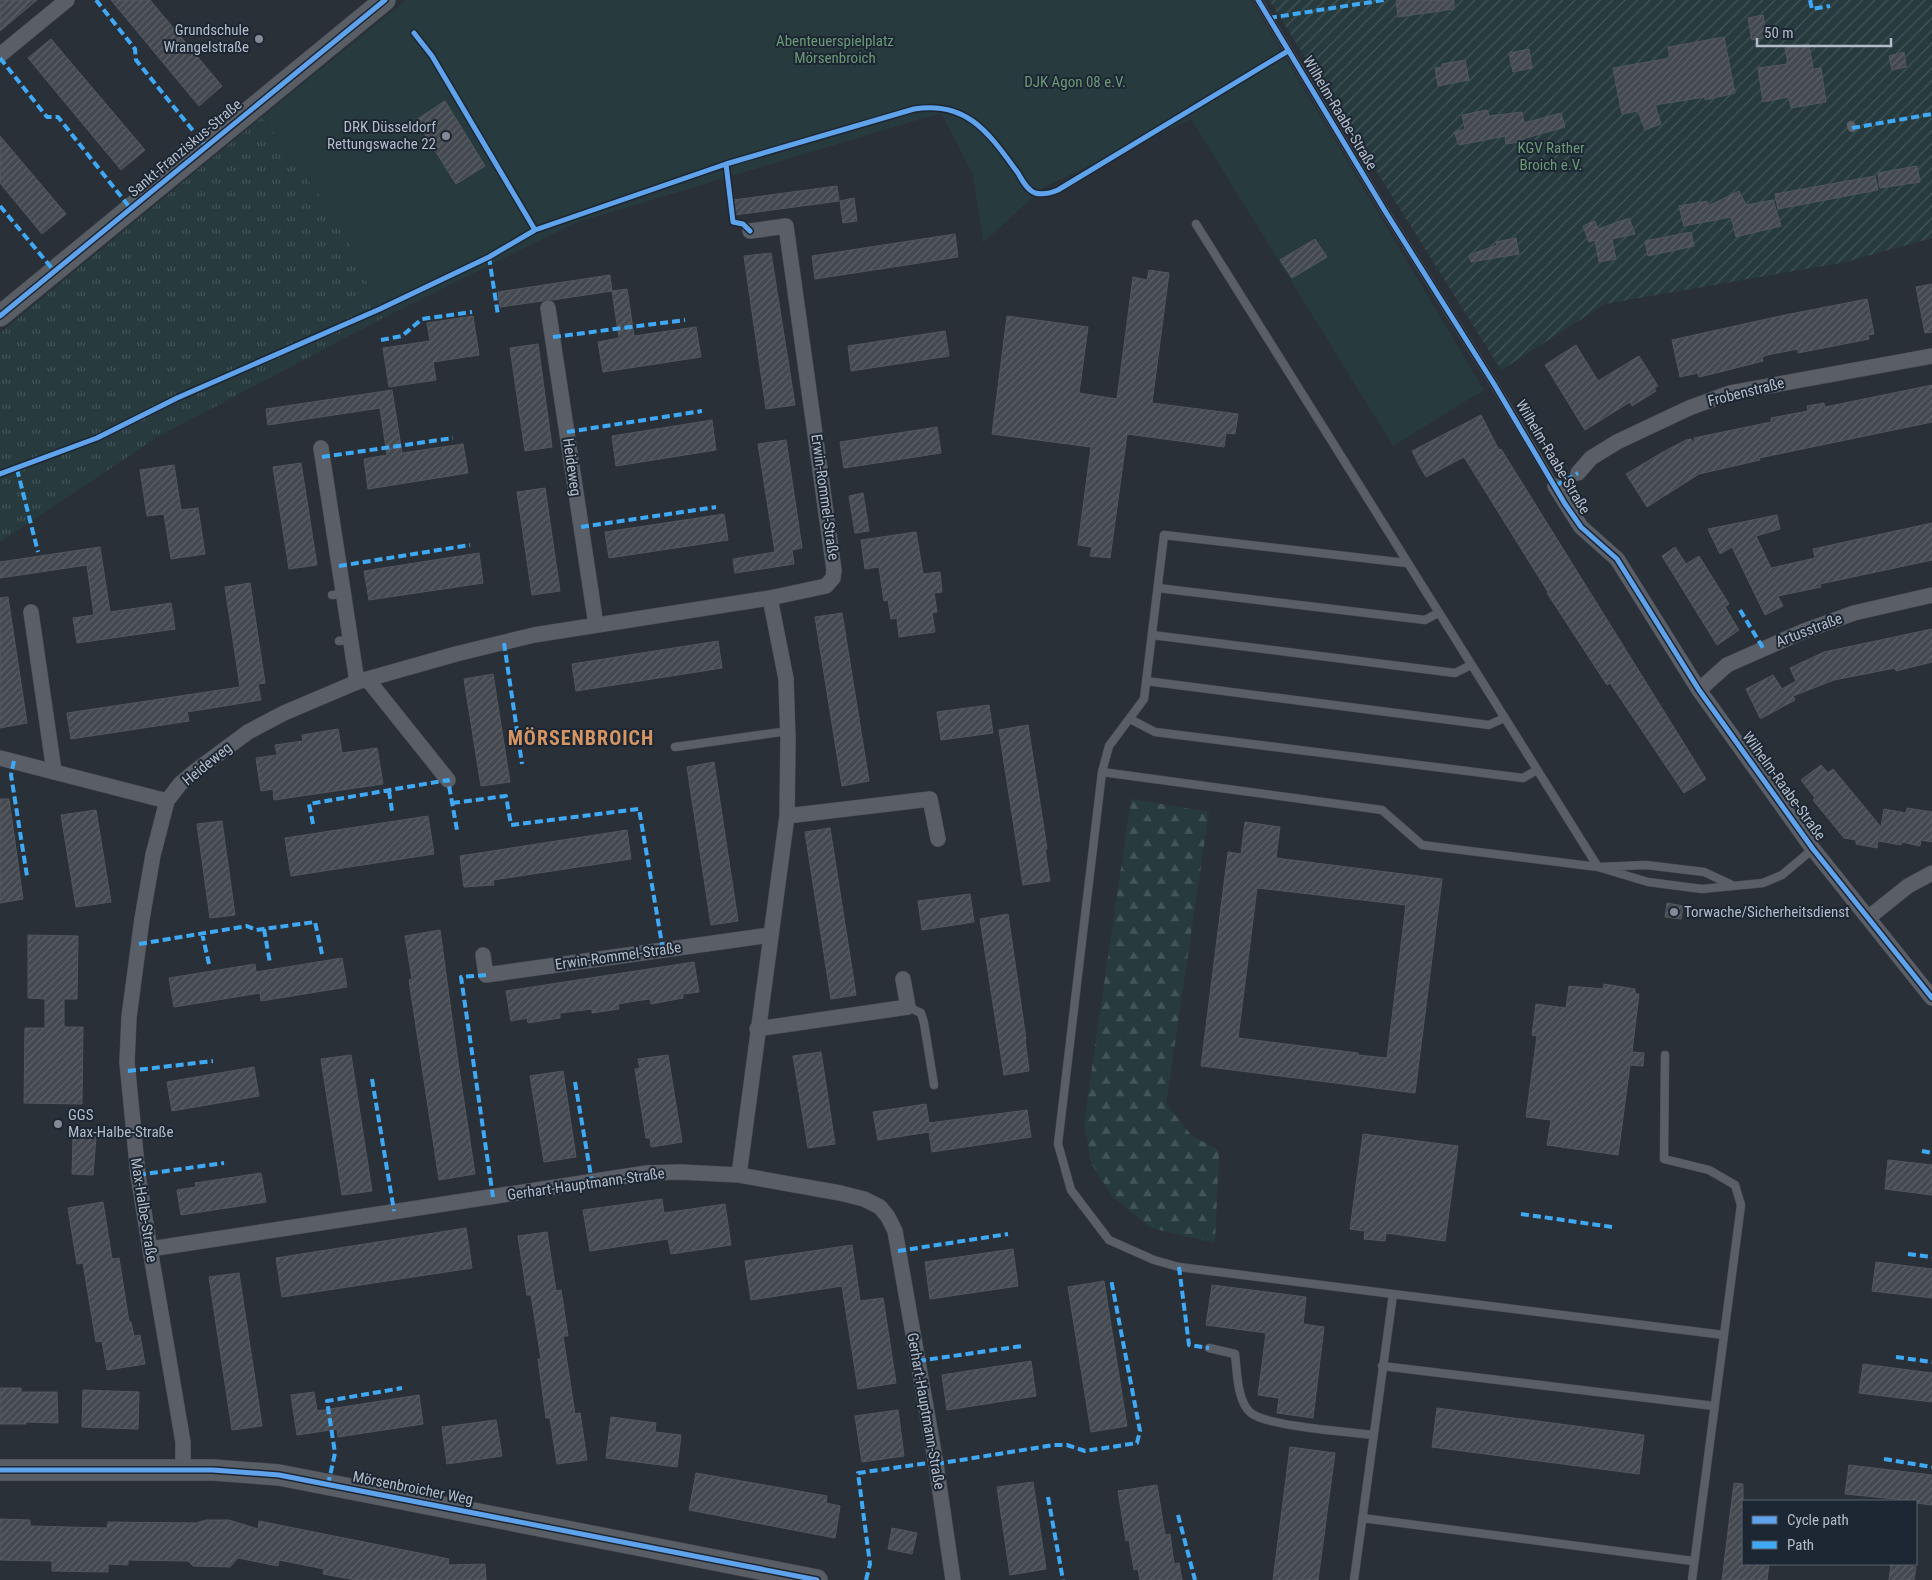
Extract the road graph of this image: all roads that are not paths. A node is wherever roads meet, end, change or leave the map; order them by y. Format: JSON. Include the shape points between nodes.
{"nodes":[{"id":1,"x":67,"y":0,"type":"edge"},
{"id":2,"x":386,"y":0,"type":"edge"},
{"id":3,"x":1258,"y":0,"type":"edge"},
{"id":4,"x":0,"y":55,"type":"edge"},
{"id":5,"x":1196,"y":224,"type":"dead end"},
{"id":6,"x":750,"y":231,"type":"dead end"},
{"id":7,"x":548,"y":308,"type":"dead end"},
{"id":8,"x":0,"y":316,"type":"edge"},
{"id":9,"x":1932,"y":356,"type":"edge"},
{"id":10,"x":320,"y":448,"type":"dead end"},
{"id":11,"x":1578,"y":473,"type":"dead end"},
{"id":12,"x":1555,"y":486,"type":"joint"},
{"id":13,"x":1406,"y":563,"type":"junction"},
{"id":14,"x":1158,"y":588,"type":"junction"},
{"id":15,"x":1932,"y":596,"type":"edge"},
{"id":16,"x":770,"y":598,"type":"junction"},
{"id":17,"x":31,"y":612,"type":"dead end"},
{"id":18,"x":1438,"y":613,"type":"junction"},
{"id":19,"x":596,"y":625,"type":"junction"},
{"id":20,"x":1152,"y":635,"type":"junction"},
{"id":21,"x":1471,"y":665,"type":"junction"},
{"id":22,"x":363,"y":681,"type":"junction"},
{"id":23,"x":1146,"y":681,"type":"junction"},
{"id":24,"x":1699,"y":690,"type":"junction"},
{"id":25,"x":1504,"y":718,"type":"junction"},
{"id":26,"x":1130,"y":719,"type":"junction"},
{"id":27,"x":788,"y":731,"type":"junction"},
{"id":28,"x":675,"y":747,"type":"dead end"},
{"id":29,"x":0,"y":758,"type":"edge"},
{"id":30,"x":1537,"y":770,"type":"junction"},
{"id":31,"x":54,"y":771,"type":"junction"},
{"id":32,"x":1102,"y":772,"type":"junction"},
{"id":33,"x":448,"y":780,"type":"dead end"},
{"id":34,"x":167,"y":801,"type":"junction"},
{"id":35,"x":787,"y":816,"type":"junction"},
{"id":36,"x":938,"y":839,"type":"dead end"},
{"id":37,"x":1813,"y":849,"type":"junction"},
{"id":38,"x":1598,"y":867,"type":"junction"},
{"id":39,"x":1932,"y":873,"type":"edge"},
{"id":40,"x":1731,"y":885,"type":"junction"},
{"id":41,"x":1868,"y":918,"type":"junction"},
{"id":42,"x":770,"y":935,"type":"junction"},
{"id":43,"x":483,"y":955,"type":"dead end"},
{"id":44,"x":903,"y":979,"type":"dead end"},
{"id":45,"x":1932,"y":998,"type":"edge"},
{"id":46,"x":908,"y":1007,"type":"junction"},
{"id":47,"x":758,"y":1029,"type":"junction"},
{"id":48,"x":1665,"y":1055,"type":"dead end"},
{"id":49,"x":934,"y":1085,"type":"dead end"},
{"id":50,"x":739,"y":1175,"type":"junction"},
{"id":51,"x":150,"y":1249,"type":"junction"},
{"id":52,"x":1393,"y":1294,"type":"junction"},
{"id":53,"x":1724,"y":1335,"type":"junction"},
{"id":54,"x":1209,"y":1348,"type":"dead end"},
{"id":55,"x":1382,"y":1366,"type":"junction"},
{"id":56,"x":1714,"y":1406,"type":"junction"},
{"id":57,"x":1373,"y":1435,"type":"junction"},
{"id":58,"x":0,"y":1470,"type":"edge"},
{"id":59,"x":182,"y":1470,"type":"junction"},
{"id":60,"x":1362,"y":1518,"type":"junction"},
{"id":61,"x":1693,"y":1561,"type":"junction"},
{"id":62,"x":816,"y":1580,"type":"edge"},
{"id":63,"x":953,"y":1580,"type":"edge"},
{"id":64,"x":1354,"y":1580,"type":"edge"},
{"id":65,"x":1692,"y":1580,"type":"edge"}],
"edges":[{"from":1,"to":4,"type":"street"},
{"from":2,"to":8,"type":"street","name":"Sankt-Franziskus-Straße"},
{"from":3,"to":12,"type":"lane","name":"Wilhelm-Raabe-Straße"},
{"from":5,"to":13,"type":"lane"},
{"from":6,"to":16,"type":"street","name":"Erwin-Rommel-Straße","via":[[786,226],[834,570],[833,578],[826,586]]},
{"from":7,"to":19,"type":"street","name":"Heideweg"},
{"from":9,"to":11,"type":"street","name":"Frobenstraße","via":[[1730,393],[1689,408],[1617,442],[1591,458]]},
{"from":10,"to":22,"type":"street","via":[[344,640]]},
{"from":12,"to":24,"type":"street","name":"Wilhelm-Raabe-Straße","via":[[1581,527],[1617,559]]},
{"from":13,"to":14,"type":"lane","via":[[1164,535]]},
{"from":13,"to":18,"type":"lane"},
{"from":14,"to":18,"type":"lane","via":[[1425,620]]},
{"from":14,"to":20,"type":"lane"},
{"from":15,"to":24,"type":"street","name":"Artusstraße","via":[[1854,613],[1804,631],[1727,665]]},
{"from":16,"to":19,"type":"street","name":"Heideweg"},
{"from":16,"to":27,"type":"street","via":[[786,679]]},
{"from":17,"to":31,"type":"street"},
{"from":18,"to":21,"type":"lane"},
{"from":19,"to":22,"type":"street","name":"Heideweg","via":[[456,654]]},
{"from":20,"to":21,"type":"lane","via":[[1455,673]]},
{"from":20,"to":23,"type":"lane"},
{"from":21,"to":25,"type":"lane"},
{"from":22,"to":33,"type":"street"},
{"from":22,"to":34,"type":"street","name":"Heideweg","via":[[284,713],[248,732],[194,772]]},
{"from":23,"to":25,"type":"lane","via":[[1489,725]]},
{"from":23,"to":26,"type":"lane","via":[[1144,699]]},
{"from":24,"to":37,"type":"street","name":"Wilhelm-Raabe-Straße"},
{"from":25,"to":30,"type":"lane"},
{"from":26,"to":30,"type":"lane","via":[[1154,732],[1522,778]]},
{"from":26,"to":32,"type":"lane","via":[[1109,746]]},
{"from":27,"to":28,"type":"lane"},
{"from":27,"to":35,"type":"street"},
{"from":29,"to":31,"type":"street"},
{"from":30,"to":38,"type":"lane"},
{"from":31,"to":34,"type":"street"},
{"from":32,"to":38,"type":"lane","via":[[1382,810],[1422,845]]},
{"from":32,"to":52,"type":"lane","via":[[1058,1144],[1071,1190],[1109,1240],[1154,1260],[1179,1267]]},
{"from":34,"to":51,"type":"street","name":"Max-Halbe-Straße","via":[[152,854],[142,919],[129,1017],[127,1062],[135,1152]]},
{"from":35,"to":36,"type":"street","via":[[930,799]]},
{"from":35,"to":42,"type":"street"},
{"from":37,"to":40,"type":"lane","via":[[1782,875],[1763,883]]},
{"from":37,"to":41,"type":"street","name":"Wilhelm-Raabe-Straße"},
{"from":38,"to":40,"type":"lane","via":[[1648,882],[1702,889]]},
{"from":38,"to":40,"type":"lane","via":[[1646,865],[1704,872]]},
{"from":39,"to":41,"type":"street","via":[[1908,886]]},
{"from":41,"to":45,"type":"street","name":"Wilhelm-Raabe-Straße"},
{"from":42,"to":43,"type":"street","name":"Erwin-Rommel-Straße","via":[[486,975]]},
{"from":42,"to":47,"type":"street"},
{"from":44,"to":46,"type":"street"},
{"from":46,"to":47,"type":"street"},
{"from":46,"to":49,"type":"lane","via":[[921,1014]]},
{"from":47,"to":50,"type":"street"},
{"from":48,"to":53,"type":"lane","via":[[1664,1159],[1709,1170],[1735,1185],[1741,1205]]},
{"from":50,"to":51,"type":"street","name":"Gerhart-Hauptmann-Straße","via":[[647,1173]]},
{"from":50,"to":63,"type":"street","name":"Gerhart-Hauptmann-Straße","via":[[864,1199],[880,1207],[895,1230]]},
{"from":51,"to":59,"type":"street","name":"Max-Halbe-Straße","via":[[184,1442]]},
{"from":52,"to":53,"type":"lane"},
{"from":52,"to":55,"type":"lane"},
{"from":53,"to":56,"type":"lane"},
{"from":54,"to":57,"type":"lane","via":[[1235,1354],[1239,1393],[1250,1413],[1272,1422]]},
{"from":55,"to":56,"type":"lane"},
{"from":55,"to":57,"type":"lane"},
{"from":56,"to":61,"type":"lane"},
{"from":57,"to":60,"type":"lane"},
{"from":58,"to":59,"type":"street","name":"Mörsenbroicher Weg"},
{"from":59,"to":62,"type":"street","name":"Mörsenbroicher Weg","via":[[279,1475]]},
{"from":60,"to":61,"type":"lane"},
{"from":60,"to":64,"type":"lane"},
{"from":61,"to":65,"type":"lane"}]}
